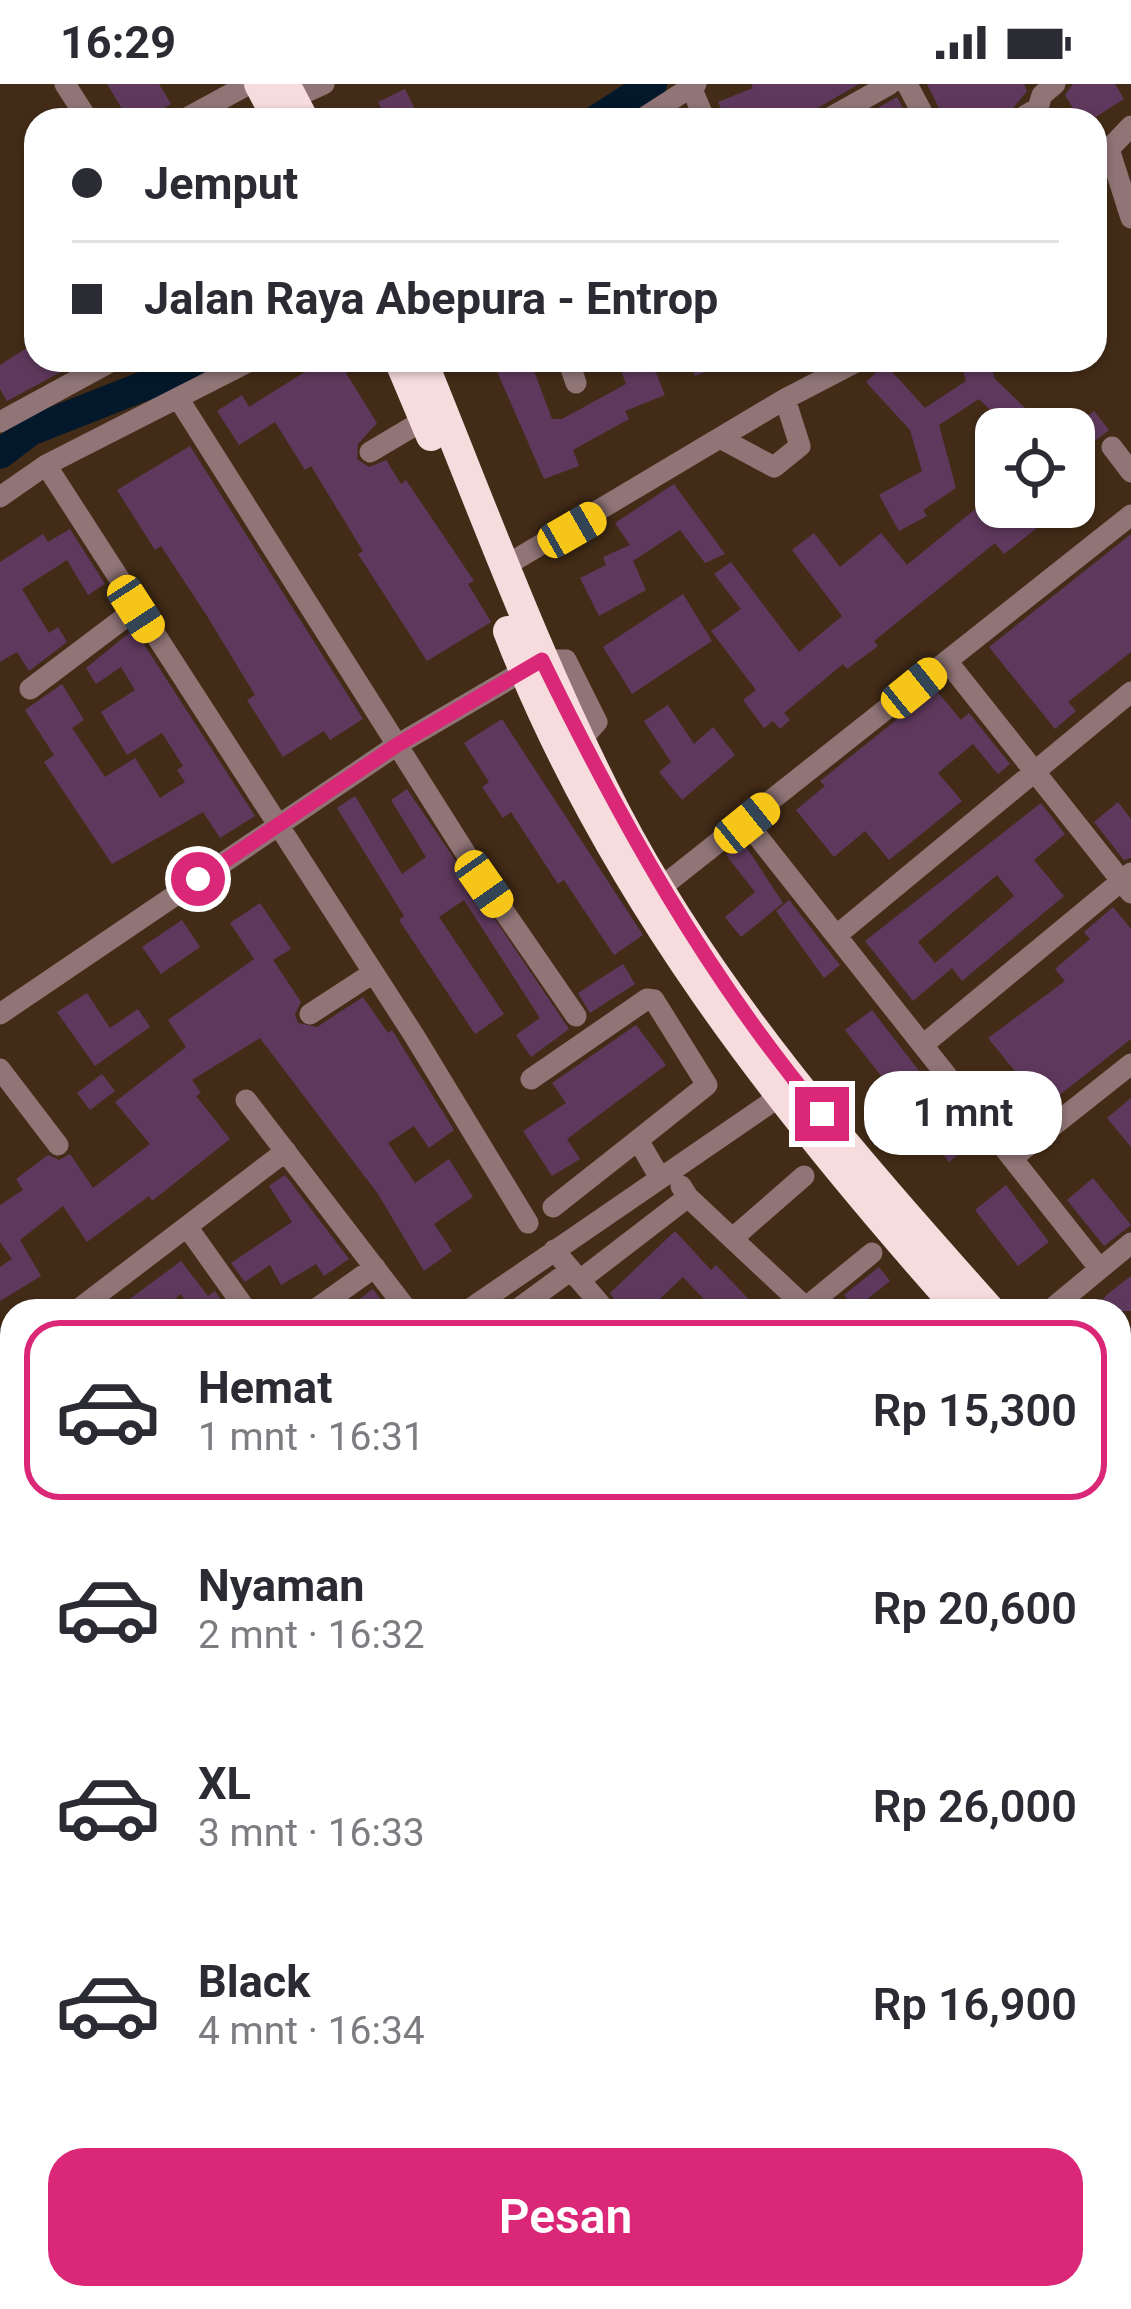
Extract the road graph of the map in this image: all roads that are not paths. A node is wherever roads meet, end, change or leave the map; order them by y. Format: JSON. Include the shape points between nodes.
{"nodes":[{"id":1,"x":249,"y":84,"type":"edge"},
{"id":2,"x":259,"y":84,"type":"edge"},
{"id":3,"x":324,"y":84,"type":"edge"},
{"id":4,"x":890,"y":84,"type":"edge"},
{"id":5,"x":693,"y":86,"type":"edge"},
{"id":6,"x":290,"y":106,"type":"edge"},
{"id":7,"x":205,"y":108,"type":"edge"},
{"id":8,"x":659,"y":108,"type":"edge"},
{"id":9,"x":847,"y":108,"type":"edge"},
{"id":10,"x":1131,"y":127,"type":"edge"},
{"id":11,"x":1131,"y":218,"type":"edge"},
{"id":12,"x":92,"y":372,"type":"edge"},
{"id":13,"x":229,"y":372,"type":"edge"},
{"id":14,"x":404,"y":372,"type":"edge"},
{"id":15,"x":427,"y":372,"type":"edge"},
{"id":16,"x":572,"y":372,"type":"edge"},
{"id":17,"x":836,"y":372,"type":"edge"},
{"id":18,"x":576,"y":382,"type":"dead end"},
{"id":19,"x":178,"y":398,"type":"junction"},
{"id":20,"x":785,"y":398,"type":"junction"},
{"id":21,"x":424,"y":420,"type":"junction"},
{"id":22,"x":0,"y":422,"type":"edge"},
{"id":23,"x":720,"y":438,"type":"junction"},
{"id":24,"x":1112,"y":447,"type":"dead end"},
{"id":25,"x":370,"y":452,"type":"dead end"},
{"id":26,"x":46,"y":466,"type":"junction"},
{"id":27,"x":1131,"y":472,"type":"edge"},
{"id":28,"x":0,"y":496,"type":"edge"},
{"id":29,"x":1131,"y":515,"type":"edge"},
{"id":30,"x":505,"y":566,"type":"junction"},
{"id":31,"x":136,"y":609,"type":"junction"},
{"id":32,"x":947,"y":661,"type":"junction"},
{"id":33,"x":533,"y":665,"type":"junction"},
{"id":34,"x":30,"y":689,"type":"dead end"},
{"id":35,"x":1131,"y":692,"type":"edge"},
{"id":36,"x":397,"y":745,"type":"junction"},
{"id":37,"x":1035,"y":771,"type":"junction"},
{"id":38,"x":747,"y":823,"type":"junction"},
{"id":39,"x":278,"y":825,"type":"junction"},
{"id":40,"x":1128,"y":883,"type":"edge"},
{"id":41,"x":652,"y":895,"type":"junction"},
{"id":42,"x":837,"y":935,"type":"junction"},
{"id":43,"x":373,"y":973,"type":"junction"},
{"id":44,"x":0,"y":1014,"type":"edge"},
{"id":45,"x":310,"y":1014,"type":"dead end"},
{"id":46,"x":576,"y":1016,"type":"dead end"},
{"id":47,"x":923,"y":1045,"type":"junction"},
{"id":48,"x":1131,"y":1064,"type":"edge"},
{"id":49,"x":0,"y":1070,"type":"edge"},
{"id":50,"x":531,"y":1079,"type":"dead end"},
{"id":51,"x":787,"y":1092,"type":"junction"},
{"id":52,"x":246,"y":1100,"type":"dead end"},
{"id":53,"x":638,"y":1140,"type":"junction"},
{"id":54,"x":58,"y":1145,"type":"dead end"},
{"id":55,"x":286,"y":1151,"type":"junction"},
{"id":56,"x":1015,"y":1156,"type":"junction"},
{"id":57,"x":665,"y":1175,"type":"junction"},
{"id":58,"x":804,"y":1176,"type":"dead end"},
{"id":59,"x":688,"y":1197,"type":"junction"},
{"id":60,"x":553,"y":1207,"type":"dead end"},
{"id":61,"x":528,"y":1223,"type":"dead end"},
{"id":62,"x":188,"y":1228,"type":"junction"},
{"id":63,"x":733,"y":1238,"type":"junction"},
{"id":64,"x":1131,"y":1243,"type":"edge"},
{"id":65,"x":554,"y":1250,"type":"junction"},
{"id":66,"x":872,"y":1253,"type":"dead end"},
{"id":67,"x":375,"y":1267,"type":"junction"},
{"id":68,"x":1099,"y":1268,"type":"junction"},
{"id":69,"x":575,"y":1275,"type":"junction"},
{"id":70,"x":99,"y":1299,"type":"edge"},
{"id":71,"x":238,"y":1299,"type":"edge"},
{"id":72,"x":330,"y":1299,"type":"edge"},
{"id":73,"x":399,"y":1299,"type":"edge"},
{"id":74,"x":483,"y":1299,"type":"edge"},
{"id":75,"x":535,"y":1299,"type":"edge"},
{"id":76,"x":596,"y":1299,"type":"edge"},
{"id":77,"x":798,"y":1299,"type":"edge"},
{"id":78,"x":817,"y":1299,"type":"edge"},
{"id":79,"x":951,"y":1299,"type":"edge"},
{"id":80,"x":980,"y":1299,"type":"edge"},
{"id":81,"x":1063,"y":1299,"type":"edge"}],
"edges":[{"from":1,"to":7,"type":"street"},
{"from":2,"to":6,"type":"highway"},
{"from":3,"to":6,"type":"street"},
{"from":4,"to":9,"type":"street"},
{"from":5,"to":8,"type":"street"},
{"from":10,"to":11,"type":"street","via":[[1109,149]]},
{"from":12,"to":22,"type":"street"},
{"from":13,"to":19,"type":"street"},
{"from":14,"to":21,"type":"highway"},
{"from":15,"to":30,"type":"highway"},
{"from":16,"to":18,"type":"street"},
{"from":17,"to":20,"type":"street"},
{"from":19,"to":26,"type":"street"},
{"from":19,"to":36,"type":"street"},
{"from":20,"to":23,"type":"street"},
{"from":20,"to":23,"type":"street","via":[[801,437],[793,456],[764,466]]},
{"from":21,"to":25,"type":"street"},
{"from":21,"to":33,"type":"highway"},
{"from":23,"to":30,"type":"street"},
{"from":24,"to":27,"type":"street"},
{"from":26,"to":28,"type":"street"},
{"from":26,"to":31,"type":"street"},
{"from":29,"to":32,"type":"street"},
{"from":30,"to":33,"type":"highway"},
{"from":31,"to":34,"type":"street"},
{"from":31,"to":39,"type":"street"},
{"from":32,"to":37,"type":"street"},
{"from":32,"to":38,"type":"street"},
{"from":33,"to":36,"type":"street"},
{"from":33,"to":41,"type":"highway","via":[[581,740]]},
{"from":33,"to":41,"type":"highway","via":[[583,799]]},
{"from":35,"to":37,"type":"street"},
{"from":36,"to":39,"type":"street"},
{"from":36,"to":46,"type":"street"},
{"from":37,"to":40,"type":"street"},
{"from":37,"to":42,"type":"street"},
{"from":38,"to":41,"type":"street"},
{"from":38,"to":42,"type":"street"},
{"from":39,"to":43,"type":"street"},
{"from":39,"to":44,"type":"street"},
{"from":40,"to":47,"type":"street"},
{"from":41,"to":51,"type":"highway"},
{"from":42,"to":47,"type":"street"},
{"from":43,"to":45,"type":"street"},
{"from":43,"to":61,"type":"street"},
{"from":47,"to":56,"type":"street"},
{"from":48,"to":56,"type":"street"},
{"from":49,"to":54,"type":"street"},
{"from":50,"to":53,"type":"street","via":[[655,1000],[707,1085]]},
{"from":51,"to":57,"type":"street"},
{"from":51,"to":79,"type":"highway"},
{"from":51,"to":80,"type":"highway"},
{"from":52,"to":55,"type":"street"},
{"from":53,"to":57,"type":"street"},
{"from":53,"to":60,"type":"street"},
{"from":55,"to":62,"type":"street"},
{"from":55,"to":67,"type":"street"},
{"from":56,"to":68,"type":"street"},
{"from":57,"to":59,"type":"street"},
{"from":57,"to":65,"type":"street"},
{"from":58,"to":63,"type":"street"},
{"from":59,"to":63,"type":"street"},
{"from":59,"to":69,"type":"street"},
{"from":62,"to":70,"type":"street"},
{"from":62,"to":71,"type":"street"},
{"from":63,"to":77,"type":"street"},
{"from":64,"to":68,"type":"street"},
{"from":65,"to":69,"type":"street"},
{"from":65,"to":74,"type":"street"},
{"from":66,"to":78,"type":"street"},
{"from":67,"to":72,"type":"street"},
{"from":67,"to":73,"type":"street"},
{"from":68,"to":81,"type":"street"},
{"from":69,"to":75,"type":"street"},
{"from":69,"to":76,"type":"street"}]}
